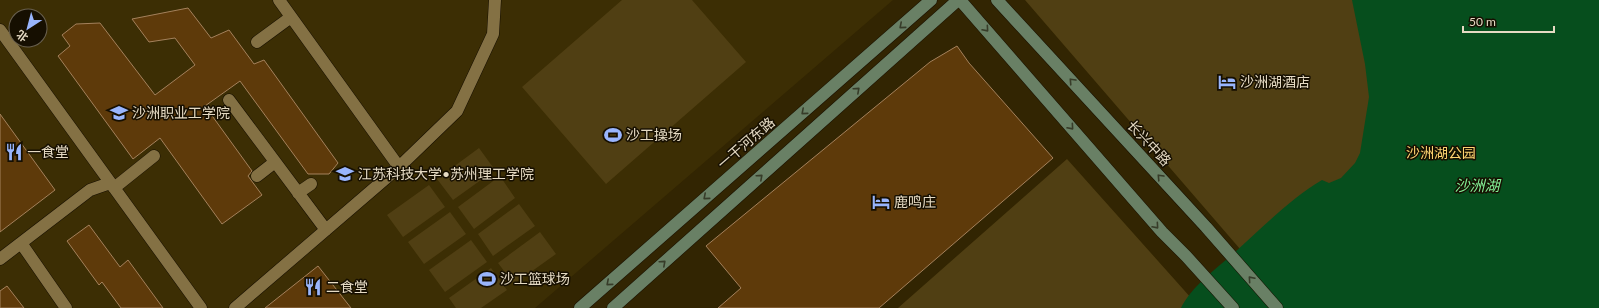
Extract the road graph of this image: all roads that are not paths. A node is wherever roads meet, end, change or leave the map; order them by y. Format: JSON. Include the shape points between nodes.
{"nodes":[{"id":1,"x":279,"y":0,"type":"edge"},
{"id":2,"x":495,"y":0,"type":"edge"},
{"id":3,"x":931,"y":0,"type":"edge"},
{"id":4,"x":959,"y":0,"type":"edge"},
{"id":5,"x":998,"y":0,"type":"edge"},
{"id":6,"x":291,"y":17,"type":"junction"},
{"id":7,"x":0,"y":30,"type":"edge"},
{"id":8,"x":257,"y":42,"type":"dead end"},
{"id":9,"x":229,"y":100,"type":"dead end"},
{"id":10,"x":154,"y":156,"type":"dead end"},
{"id":11,"x":275,"y":162,"type":"junction"},
{"id":12,"x":399,"y":167,"type":"junction"},
{"id":13,"x":257,"y":176,"type":"dead end"},
{"id":14,"x":311,"y":184,"type":"dead end"},
{"id":15,"x":112,"y":185,"type":"junction"},
{"id":16,"x":298,"y":192,"type":"junction"},
{"id":17,"x":326,"y":230,"type":"junction"},
{"id":18,"x":21,"y":243,"type":"junction"},
{"id":19,"x":0,"y":259,"type":"edge"},
{"id":20,"x":66,"y":308,"type":"edge"},
{"id":21,"x":201,"y":308,"type":"edge"},
{"id":22,"x":235,"y":308,"type":"edge"},
{"id":23,"x":580,"y":308,"type":"edge"},
{"id":24,"x":613,"y":308,"type":"edge"},
{"id":25,"x":1233,"y":308,"type":"edge"},
{"id":26,"x":1277,"y":308,"type":"edge"}],
"edges":[{"from":1,"to":6,"type":"street"},
{"from":2,"to":12,"type":"street","via":[[493,34],[457,111]]},
{"from":3,"to":23,"type":"street","name":"一干河东路","one_way":true},
{"from":24,"to":4,"type":"street","one_way":true},
{"from":4,"to":25,"type":"street","one_way":true,"via":[[1162,232]]},
{"from":26,"to":5,"type":"street","name":"长兴中路","one_way":true,"via":[[1206,226]]},
{"from":6,"to":8,"type":"street"},
{"from":6,"to":12,"type":"street"},
{"from":7,"to":15,"type":"street"},
{"from":9,"to":11,"type":"street"},
{"from":10,"to":15,"type":"street"},
{"from":11,"to":13,"type":"street"},
{"from":11,"to":16,"type":"street"},
{"from":12,"to":17,"type":"street"},
{"from":14,"to":16,"type":"street"},
{"from":15,"to":18,"type":"street","via":[[90,190]]},
{"from":15,"to":21,"type":"street"},
{"from":16,"to":17,"type":"street"},
{"from":17,"to":22,"type":"street"},
{"from":18,"to":19,"type":"street"},
{"from":18,"to":20,"type":"street"}]}
